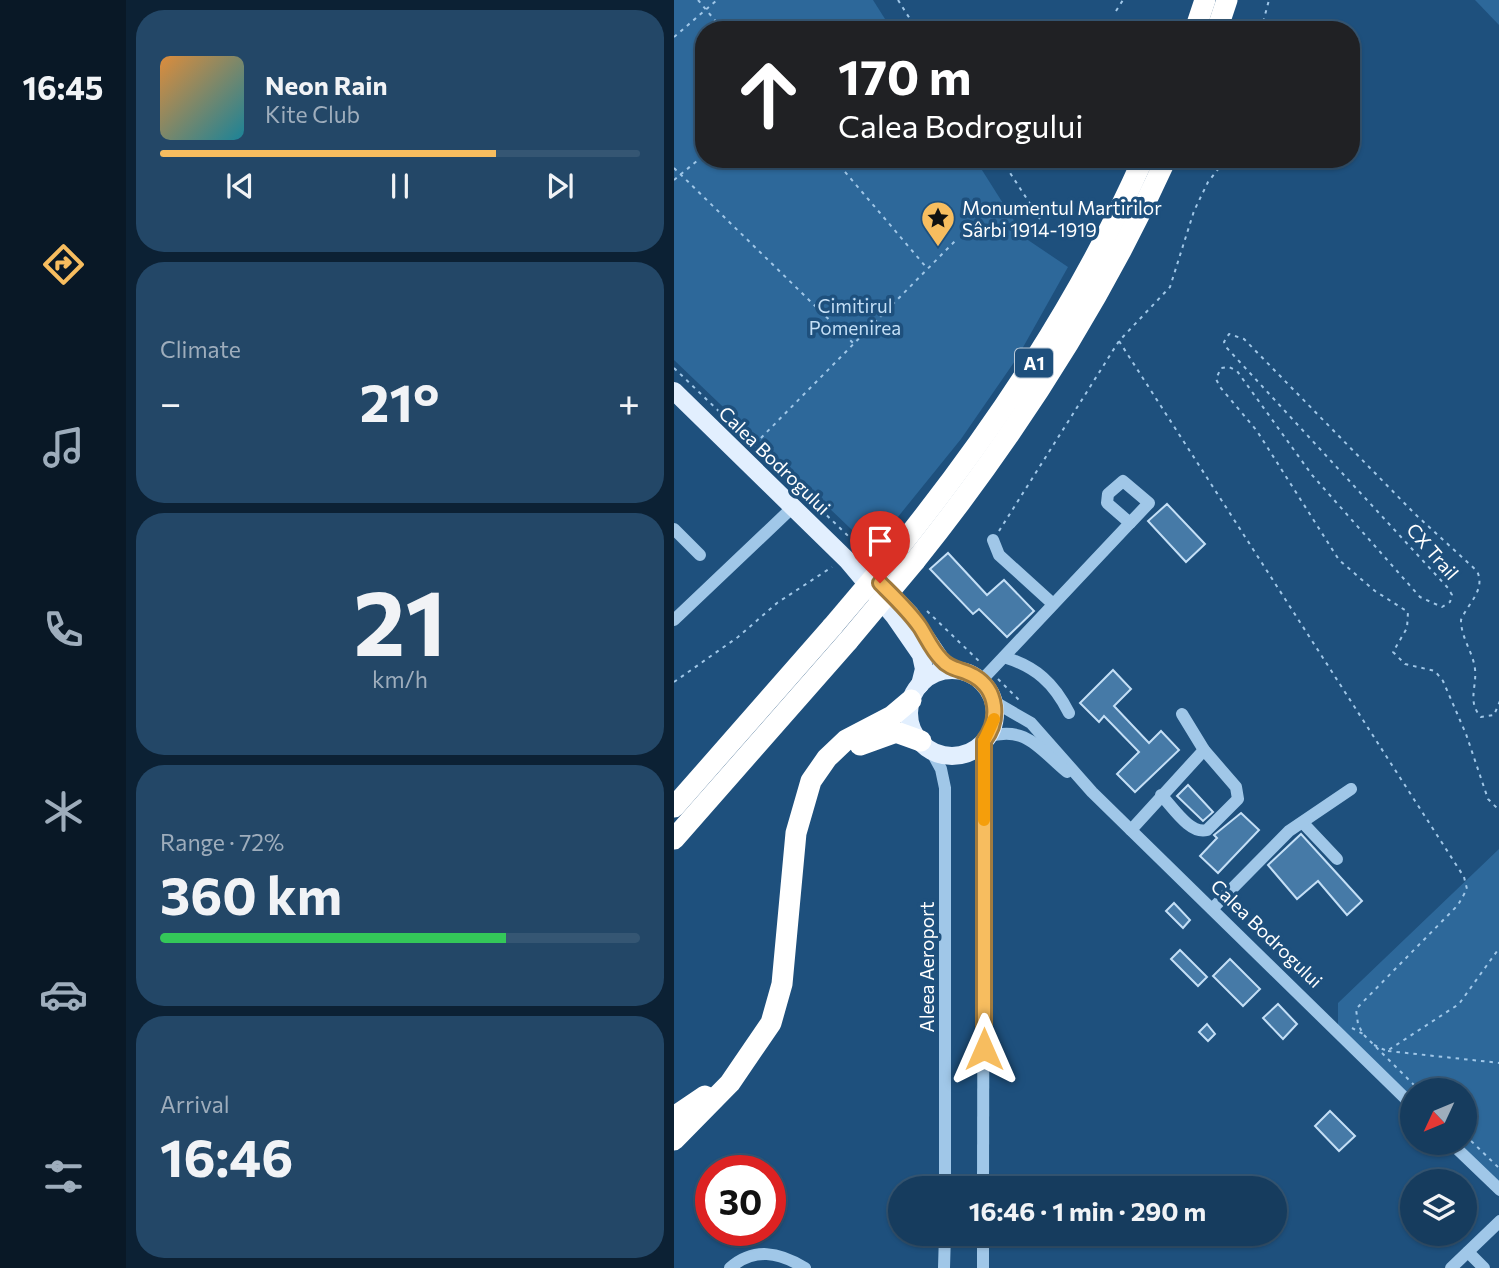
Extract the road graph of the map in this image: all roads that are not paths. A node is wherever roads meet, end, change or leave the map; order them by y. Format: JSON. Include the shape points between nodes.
{"nodes":[{"id":1,"x":1204,"y":0,"type":"edge"},
{"id":2,"x":1226,"y":0,"type":"edge"},
{"id":3,"x":1198,"y":21,"type":"edge"},
{"id":4,"x":1220,"y":21,"type":"edge"},
{"id":5,"x":1139,"y":168,"type":"edge"},
{"id":6,"x":1162,"y":168,"type":"edge"},
{"id":7,"x":675,"y":395,"type":"edge"},
{"id":8,"x":793,"y":507,"type":"junction"},
{"id":9,"x":1130,"y":523,"type":"dead end"},
{"id":10,"x":674,"y":529,"type":"edge"},
{"id":11,"x":993,"y":540,"type":"road end"},
{"id":12,"x":700,"y":555,"type":"dead end"},
{"id":13,"x":907,"y":555,"type":"junction"},
{"id":14,"x":845,"y":558,"type":"junction"},
{"id":15,"x":1053,"y":604,"type":"junction"},
{"id":16,"x":674,"y":620,"type":"edge"},
{"id":17,"x":840,"y":634,"type":"junction"},
{"id":18,"x":1004,"y":657,"type":"junction"},
{"id":19,"x":953,"y":670,"type":"junction"},
{"id":20,"x":986,"y":674,"type":"junction"},
{"id":21,"x":916,"y":693,"type":"junction"},
{"id":22,"x":993,"y":701,"type":"junction"},
{"id":23,"x":1069,"y":713,"type":"dead end"},
{"id":24,"x":1182,"y":714,"type":"dead end"},
{"id":25,"x":986,"y":739,"type":"junction"},
{"id":26,"x":925,"y":745,"type":"junction"},
{"id":27,"x":1204,"y":750,"type":"junction"},
{"id":28,"x":1351,"y":789,"type":"dead end"},
{"id":29,"x":1092,"y":792,"type":"junction"},
{"id":30,"x":1161,"y":795,"type":"junction"},
{"id":31,"x":674,"y":807,"type":"edge"},
{"id":32,"x":803,"y":807,"type":"junction"},
{"id":33,"x":1303,"y":823,"type":"junction"},
{"id":34,"x":1131,"y":830,"type":"junction"},
{"id":35,"x":674,"y":839,"type":"edge"},
{"id":36,"x":1337,"y":859,"type":"dead end"},
{"id":37,"x":1212,"y":909,"type":"junction"},
{"id":38,"x":738,"y":1072,"type":"junction"},
{"id":39,"x":1400,"y":1093,"type":"edge"},
{"id":40,"x":717,"y":1097,"type":"junction"},
{"id":41,"x":674,"y":1117,"type":"edge"},
{"id":42,"x":674,"y":1140,"type":"edge"},
{"id":43,"x":1463,"y":1155,"type":"edge"},
{"id":44,"x":674,"y":1156,"type":"edge"},
{"id":45,"x":945,"y":1176,"type":"edge"},
{"id":46,"x":983,"y":1176,"type":"edge"},
{"id":47,"x":1499,"y":1190,"type":"edge"},
{"id":48,"x":1499,"y":1221,"type":"edge"},
{"id":49,"x":945,"y":1246,"type":"edge"},
{"id":50,"x":983,"y":1246,"type":"edge"},
{"id":51,"x":1468,"y":1252,"type":"junction"},
{"id":52,"x":730,"y":1268,"type":"edge"},
{"id":53,"x":805,"y":1268,"type":"edge"},
{"id":54,"x":945,"y":1268,"type":"edge"},
{"id":55,"x":983,"y":1268,"type":"edge"},
{"id":56,"x":1451,"y":1268,"type":"edge"},
{"id":57,"x":1484,"y":1268,"type":"edge"}],
"edges":[{"from":1,"to":3,"type":"highway"},
{"from":2,"to":4,"type":"highway"},
{"from":5,"to":13,"type":"highway","number":"A1","via":[[1107,236],[1047,342]]},
{"from":6,"to":13,"type":"highway","number":"A1","via":[[1125,246],[1064,355],[982,476]]},
{"from":7,"to":8,"type":"main road","name":"Calea Bodrogului","via":[[748,452]]},
{"from":8,"to":14,"type":"main road","name":"Calea Bodrogului"},
{"from":8,"to":16,"type":"street"},
{"from":9,"to":15,"type":"street"},
{"from":10,"to":12,"type":"street"},
{"from":11,"to":15,"type":"street","via":[[999,555]]},
{"from":13,"to":17,"type":"highway","number":"A1","bridge":true},
{"from":14,"to":19,"type":"main road","name":"Calea Bodrogului","via":[[901,605]]},
{"from":14,"to":21,"type":"main road","name":"Calea Bodrogului","via":[[916,647],[924,669]]},
{"from":15,"to":18,"type":"street"},
{"from":17,"to":31,"type":"highway","number":"A1"},
{"from":17,"to":35,"type":"highway","number":"A1"},
{"from":18,"to":20,"type":"street"},
{"from":18,"to":23,"type":"street","via":[[1032,667],[1048,680]]},
{"from":19,"to":20,"type":"main road","name":"Calea Bodrogului"},
{"from":19,"to":21,"type":"main road","via":[[937,673]]},
{"from":20,"to":22,"type":"main road","name":"Calea Bodrogului"},
{"from":21,"to":26,"type":"main road","name":"Calea Bodrogului","via":[[911,725]]},
{"from":21,"to":32,"type":"highway","via":[[892,716],[855,733],[836,749],[811,781]]},
{"from":22,"to":25,"type":"main road","via":[[994,721]]},
{"from":22,"to":29,"type":"street","name":"Calea Bodrogului","via":[[1031,723]]},
{"from":24,"to":27,"type":"street"},
{"from":25,"to":26,"type":"main road","name":"Calea Bodrogului","via":[[959,755],[944,755]]},
{"from":25,"to":29,"type":"street","name":"Calea Bodrogului","via":[[1018,733]]},
{"from":25,"to":46,"type":"street"},
{"from":26,"to":32,"type":"highway","via":[[896,732],[854,749],[826,772]]},
{"from":26,"to":45,"type":"street","name":"Aleea Aeroport","via":[[941,769],[945,788]]},
{"from":27,"to":30,"type":"street"},
{"from":27,"to":30,"type":"street","via":[[1236,786],[1238,799],[1201,832]]},
{"from":28,"to":33,"type":"street"},
{"from":29,"to":34,"type":"street","name":"Calea Bodrogului"},
{"from":30,"to":34,"type":"street"},
{"from":32,"to":38,"type":"highway","via":[[796,833],[778,1005],[764,1038]]},
{"from":33,"to":36,"type":"street"},
{"from":33,"to":37,"type":"street","via":[[1289,831]]},
{"from":34,"to":37,"type":"street","name":"Calea Bodrogului"},
{"from":37,"to":39,"type":"street","name":"Calea Bodrogului"},
{"from":38,"to":40,"type":"highway"},
{"from":38,"to":41,"type":"highway"},
{"from":40,"to":42,"type":"highway"},
{"from":40,"to":44,"type":"highway","via":[[694,1136]]},
{"from":43,"to":47,"type":"street"},
{"from":48,"to":51,"type":"street"},
{"from":49,"to":54,"type":"street"},
{"from":50,"to":55,"type":"street"},
{"from":51,"to":56,"type":"street"},
{"from":51,"to":57,"type":"street"},
{"from":52,"to":53,"type":"street","via":[[749,1255],[762,1253],[776,1254]]}]}
